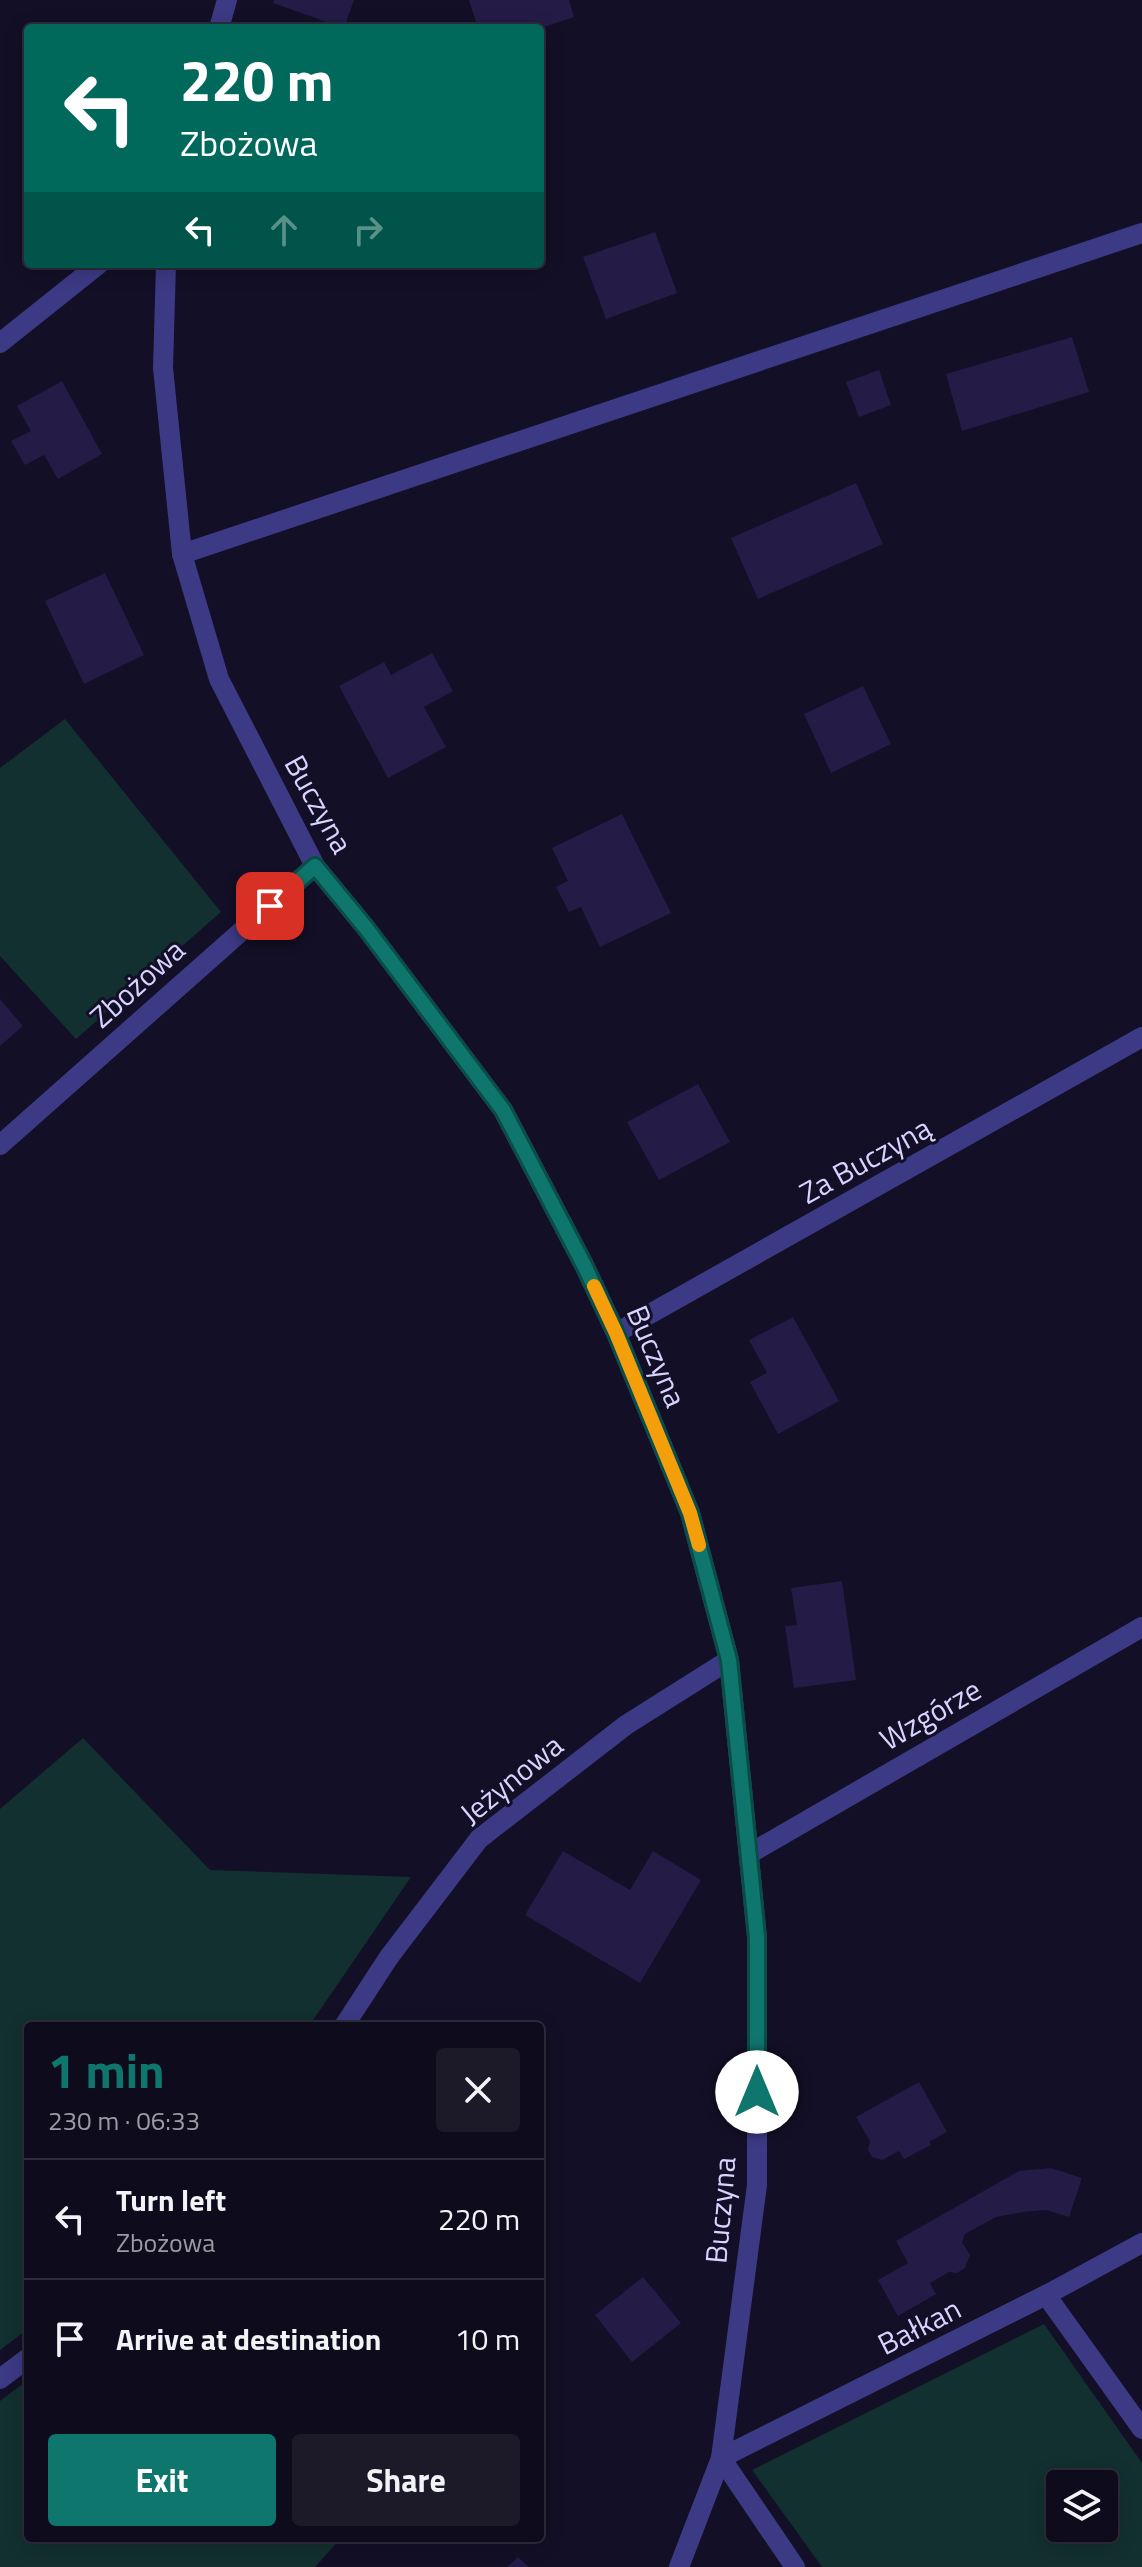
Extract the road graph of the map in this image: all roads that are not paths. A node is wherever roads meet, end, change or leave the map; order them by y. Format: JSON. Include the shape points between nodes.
{"nodes":[{"id":1,"x":227,"y":0,"type":"edge"},
{"id":2,"x":220,"y":24,"type":"edge"},
{"id":3,"x":1142,"y":233,"type":"edge"},
{"id":4,"x":94,"y":268,"type":"edge"},
{"id":5,"x":166,"y":268,"type":"edge"},
{"id":6,"x":0,"y":343,"type":"edge"},
{"id":7,"x":182,"y":554,"type":"junction"},
{"id":8,"x":315,"y":866,"type":"junction"},
{"id":9,"x":1142,"y":1037,"type":"edge"},
{"id":10,"x":0,"y":1145,"type":"edge"},
{"id":11,"x":616,"y":1333,"type":"junction"},
{"id":12,"x":1142,"y":1627,"type":"edge"},
{"id":13,"x":729,"y":1660,"type":"junction"},
{"id":14,"x":749,"y":1854,"type":"junction"},
{"id":15,"x":347,"y":2022,"type":"edge"},
{"id":16,"x":1142,"y":2243,"type":"edge"},
{"id":17,"x":1046,"y":2295,"type":"junction"},
{"id":18,"x":24,"y":2361,"type":"edge"},
{"id":19,"x":0,"y":2379,"type":"edge"},
{"id":20,"x":1142,"y":2429,"type":"edge"},
{"id":21,"x":721,"y":2458,"type":"junction"},
{"id":22,"x":679,"y":2567,"type":"edge"},
{"id":23,"x":795,"y":2567,"type":"edge"}],
"edges":[{"from":1,"to":2,"type":"street"},
{"from":3,"to":7,"type":"street"},
{"from":4,"to":6,"type":"street"},
{"from":5,"to":7,"type":"street","name":"Buczyna","via":[[163,368]]},
{"from":7,"to":8,"type":"street","name":"Buczyna","via":[[219,679]]},
{"from":8,"to":10,"type":"street","name":"Zbożowa"},
{"from":8,"to":11,"type":"street","name":"Buczyna","via":[[503,1110]]},
{"from":9,"to":11,"type":"street","name":"Za Buczyną"},
{"from":11,"to":13,"type":"street","name":"Buczyna","via":[[690,1513]]},
{"from":12,"to":14,"type":"street","name":"Wzgórze"},
{"from":13,"to":14,"type":"street","name":"Buczyna"},
{"from":13,"to":15,"type":"street","name":"Jeżynowa","via":[[626,1725],[479,1839]]},
{"from":14,"to":21,"type":"street","name":"Buczyna","via":[[757,1937],[757,2185]]},
{"from":16,"to":17,"type":"street","name":"Bałkan"},
{"from":17,"to":20,"type":"street"},
{"from":17,"to":21,"type":"street","name":"Bałkan"},
{"from":18,"to":19,"type":"street"},
{"from":21,"to":22,"type":"street","name":"Buczyna"},
{"from":21,"to":23,"type":"street"}]}
